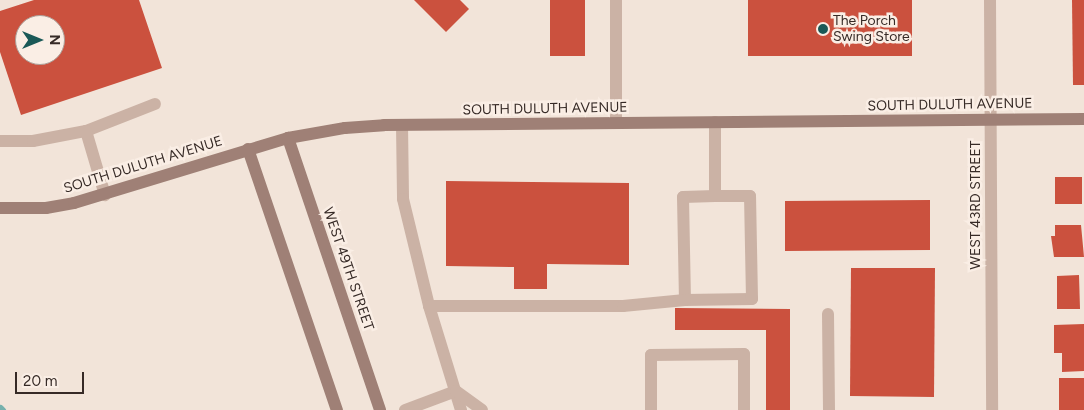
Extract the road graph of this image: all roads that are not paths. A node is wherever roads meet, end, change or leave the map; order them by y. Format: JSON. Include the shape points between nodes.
{"nodes":[{"id":1,"x":616,"y":0,"type":"edge"},
{"id":2,"x":990,"y":0,"type":"edge"},
{"id":3,"x":155,"y":104,"type":"dead end"},
{"id":4,"x":991,"y":119,"type":"junction"},
{"id":5,"x":1084,"y":119,"type":"edge"},
{"id":6,"x":715,"y":122,"type":"junction"},
{"id":7,"x":616,"y":123,"type":"junction"},
{"id":8,"x":402,"y":125,"type":"junction"},
{"id":9,"x":86,"y":131,"type":"junction"},
{"id":10,"x":288,"y":138,"type":"junction"},
{"id":11,"x":0,"y":142,"type":"edge"},
{"id":12,"x":248,"y":149,"type":"junction"},
{"id":13,"x":105,"y":196,"type":"junction"},
{"id":14,"x":715,"y":196,"type":"junction"},
{"id":15,"x":0,"y":208,"type":"edge"},
{"id":16,"x":684,"y":300,"type":"junction"},
{"id":17,"x":429,"y":306,"type":"junction"},
{"id":18,"x":828,"y":314,"type":"dead end"},
{"id":19,"x":456,"y":391,"type":"junction"},
{"id":20,"x":337,"y":410,"type":"edge"},
{"id":21,"x":380,"y":410,"type":"edge"},
{"id":22,"x":405,"y":410,"type":"edge"},
{"id":23,"x":461,"y":410,"type":"edge"},
{"id":24,"x":482,"y":410,"type":"edge"},
{"id":25,"x":651,"y":410,"type":"edge"},
{"id":26,"x":744,"y":410,"type":"edge"},
{"id":27,"x":830,"y":410,"type":"edge"},
{"id":28,"x":992,"y":410,"type":"edge"}],
"edges":[{"from":1,"to":7,"type":"street"},
{"from":2,"to":4,"type":"street","name":"WEST 43RD STREET"},
{"from":3,"to":9,"type":"street"},
{"from":4,"to":5,"type":"street","name":"SOUTH DULUTH AVENUE"},
{"from":4,"to":6,"type":"street","name":"SOUTH DULUTH AVENUE"},
{"from":4,"to":28,"type":"street","name":"WEST 43RD STREET"},
{"from":6,"to":7,"type":"street","name":"SOUTH DULUTH AVENUE"},
{"from":6,"to":14,"type":"street"},
{"from":7,"to":8,"type":"street","name":"SOUTH DULUTH AVENUE"},
{"from":8,"to":10,"type":"street","name":"SOUTH DULUTH AVENUE","via":[[345,128]]},
{"from":8,"to":17,"type":"street","via":[[403,198]]},
{"from":9,"to":11,"type":"street","via":[[33,141]]},
{"from":9,"to":13,"type":"street"},
{"from":10,"to":12,"type":"street","name":"SOUTH DULUTH AVENUE"},
{"from":10,"to":21,"type":"street","name":"WEST 49TH STREET"},
{"from":12,"to":13,"type":"street","name":"SOUTH DULUTH AVENUE"},
{"from":12,"to":20,"type":"street"},
{"from":13,"to":15,"type":"street","name":"SOUTH DULUTH AVENUE","via":[[46,208]]},
{"from":14,"to":16,"type":"street","via":[[683,197]]},
{"from":14,"to":16,"type":"street","via":[[750,196],[752,299]]},
{"from":16,"to":17,"type":"street","via":[[622,306]]},
{"from":17,"to":19,"type":"street"},
{"from":18,"to":27,"type":"street"},
{"from":19,"to":22,"type":"street"},
{"from":19,"to":23,"type":"street"},
{"from":19,"to":24,"type":"street"},
{"from":25,"to":26,"type":"street","via":[[651,355],[744,354]]}]}
